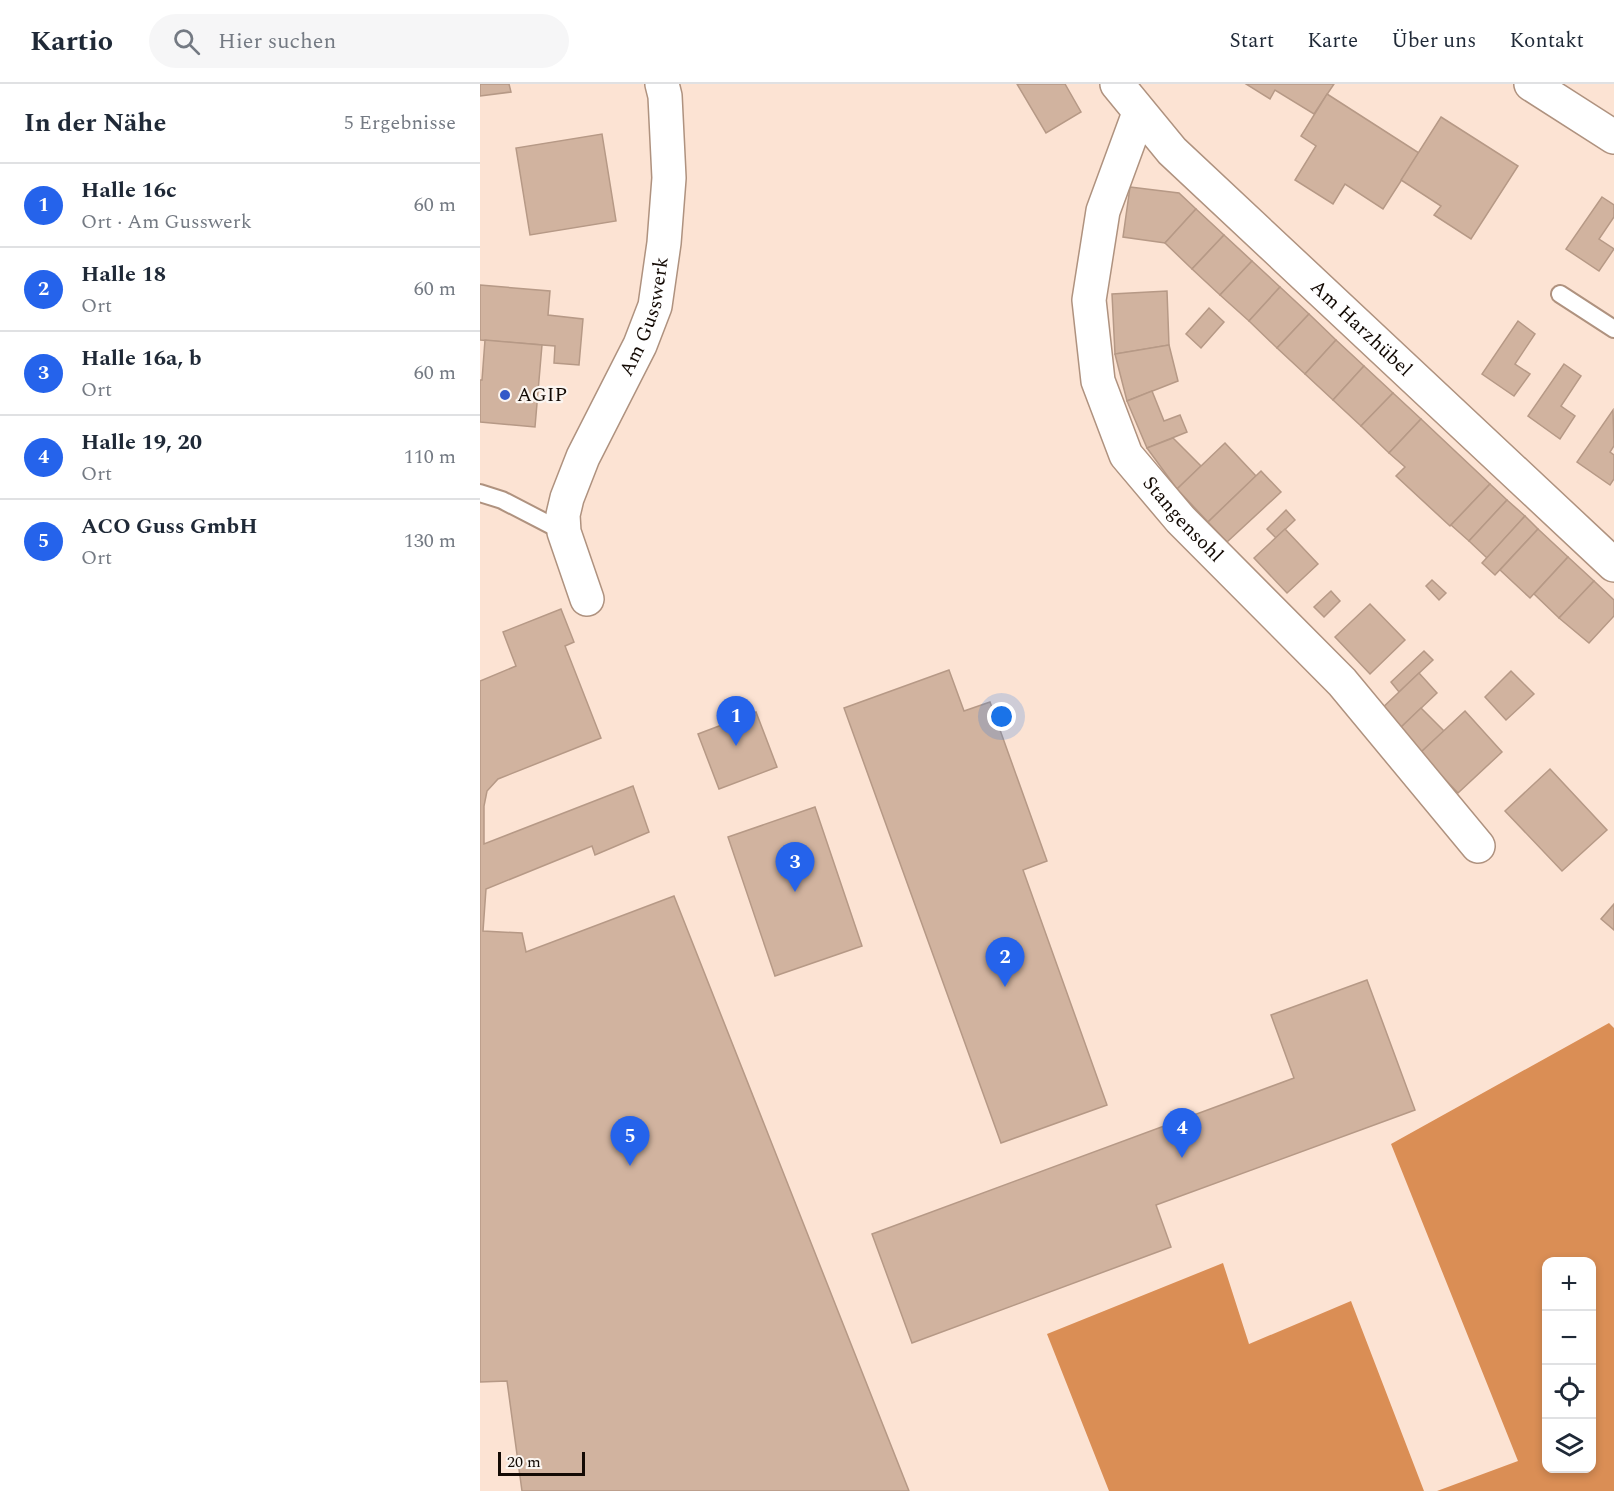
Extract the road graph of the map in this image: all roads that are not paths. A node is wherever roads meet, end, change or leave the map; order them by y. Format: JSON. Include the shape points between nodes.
{"nodes":[{"id":1,"x":662,"y":84,"type":"edge"},
{"id":2,"x":1117,"y":84,"type":"edge"},
{"id":3,"x":1531,"y":84,"type":"edge"},
{"id":4,"x":1139,"y":113,"type":"junction"},
{"id":5,"x":1614,"y":137,"type":"edge"},
{"id":6,"x":1560,"y":294,"type":"dead end"},
{"id":7,"x":1614,"y":329,"type":"edge"},
{"id":8,"x":480,"y":493,"type":"edge"},
{"id":9,"x":564,"y":532,"type":"junction"},
{"id":10,"x":1614,"y":565,"type":"edge"},
{"id":11,"x":587,"y":599,"type":"dead end"},
{"id":12,"x":1478,"y":846,"type":"dead end"}],
"edges":[{"from":1,"to":9,"type":"street","name":"Am Gusswerk","via":[[669,178],[655,306],[640,345],[583,457],[567,498]]},
{"from":2,"to":4,"type":"street","name":"Am Harzhübel"},
{"from":3,"to":5,"type":"street"},
{"from":4,"to":10,"type":"street","name":"Am Harzhübel","via":[[1181,159]]},
{"from":4,"to":12,"type":"street","name":"Stangensohl","via":[[1104,211],[1089,300],[1098,381],[1126,455],[1179,519],[1342,682]]},
{"from":6,"to":7,"type":"lane"},
{"from":8,"to":9,"type":"lane","via":[[524,510]]},
{"from":9,"to":11,"type":"street","name":"Am Gusswerk"}]}
